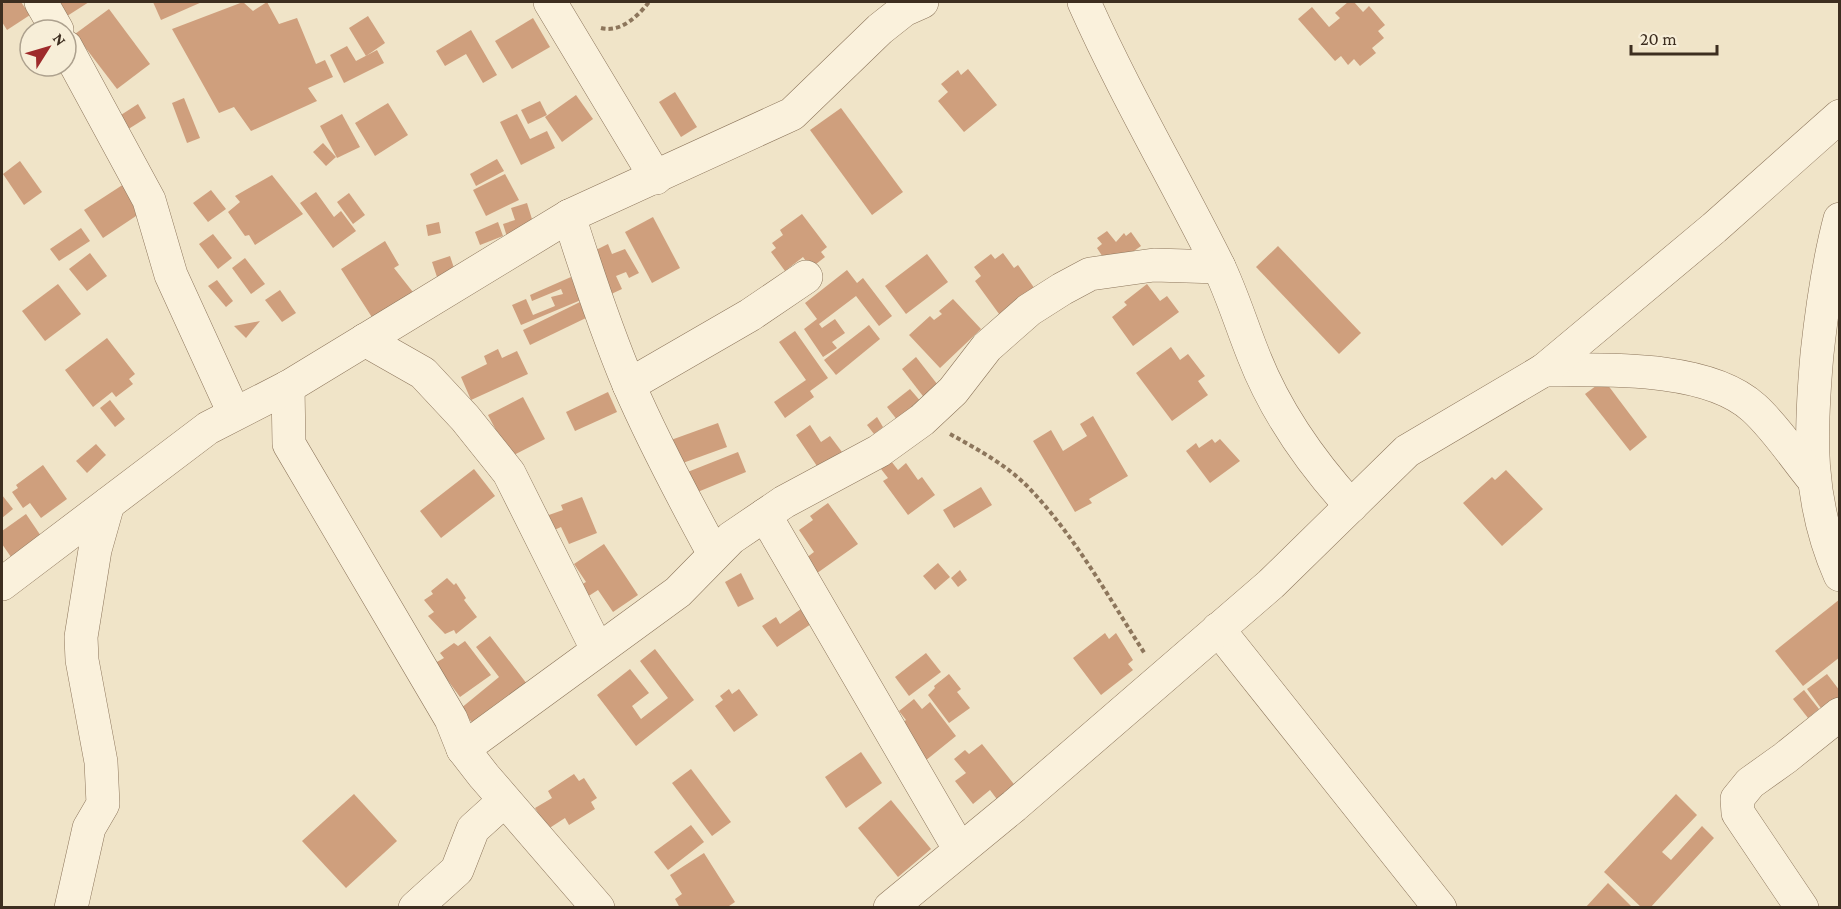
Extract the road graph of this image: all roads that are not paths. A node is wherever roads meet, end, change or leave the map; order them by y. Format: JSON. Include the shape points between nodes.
{"nodes":[{"id":1,"x":42,"y":2,"type":"edge"},
{"id":2,"x":922,"y":2,"type":"edge"},
{"id":3,"x":1084,"y":2,"type":"edge"},
{"id":4,"x":556,"y":9,"type":"edge"},
{"id":5,"x":51,"y":18,"type":"edge"},
{"id":6,"x":78,"y":69,"type":"edge"},
{"id":7,"x":1839,"y":116,"type":"edge"},
{"id":8,"x":656,"y":178,"type":"junction"},
{"id":9,"x":569,"y":216,"type":"junction"},
{"id":10,"x":1839,"y":219,"type":"edge"},
{"id":11,"x":1219,"y":267,"type":"junction"},
{"id":12,"x":806,"y":277,"type":"dead end"},
{"id":13,"x":365,"y":340,"type":"junction"},
{"id":14,"x":1544,"y":370,"type":"junction"},
{"id":15,"x":629,"y":385,"type":"junction"},
{"id":16,"x":288,"y":387,"type":"junction"},
{"id":17,"x":234,"y":413,"type":"junction"},
{"id":18,"x":1813,"y":479,"type":"junction"},
{"id":19,"x":108,"y":504,"type":"junction"},
{"id":20,"x":1351,"y":506,"type":"junction"},
{"id":21,"x":765,"y":515,"type":"junction"},
{"id":22,"x":714,"y":554,"type":"junction"},
{"id":23,"x":1839,"y":575,"type":"edge"},
{"id":24,"x":2,"y":584,"type":"edge"},
{"id":25,"x":1218,"y":629,"type":"junction"},
{"id":26,"x":597,"y":649,"type":"junction"},
{"id":27,"x":1839,"y":714,"type":"edge"},
{"id":28,"x":463,"y":749,"type":"junction"},
{"id":29,"x":504,"y":801,"type":"junction"},
{"id":30,"x":960,"y":850,"type":"junction"},
{"id":31,"x":71,"y":908,"type":"edge"},
{"id":32,"x":415,"y":908,"type":"edge"},
{"id":33,"x":598,"y":908,"type":"edge"},
{"id":34,"x":890,"y":908,"type":"edge"},
{"id":35,"x":1440,"y":908,"type":"edge"},
{"id":36,"x":1802,"y":908,"type":"edge"}],
"edges":[{"from":1,"to":5,"type":"street"},
{"from":2,"to":8,"type":"street","via":[[904,10],[880,29],[792,114]]},
{"from":3,"to":11,"type":"street","via":[[1113,67]]},
{"from":4,"to":8,"type":"street"},
{"from":6,"to":17,"type":"street","via":[[149,200],[171,275]]},
{"from":7,"to":14,"type":"street","via":[[1714,228]]},
{"from":8,"to":9,"type":"street"},
{"from":9,"to":13,"type":"street"},
{"from":9,"to":15,"type":"street","via":[[593,294]]},
{"from":10,"to":18,"type":"street","via":[[1823,294],[1810,437]]},
{"from":11,"to":20,"type":"street","via":[[1239,310],[1253,355],[1285,420]]},
{"from":11,"to":21,"type":"street","via":[[1154,265],[1090,274],[1029,310],[987,347],[953,391],[922,420],[879,451]]},
{"from":12,"to":15,"type":"street","via":[[750,315]]},
{"from":13,"to":16,"type":"street"},
{"from":13,"to":26,"type":"street","via":[[423,373],[508,473]]},
{"from":14,"to":18,"type":"street","via":[[1611,370],[1710,383],[1754,408]]},
{"from":14,"to":20,"type":"street","via":[[1407,451]]},
{"from":15,"to":22,"type":"street"},
{"from":16,"to":17,"type":"street"},
{"from":16,"to":28,"type":"street","via":[[289,444],[451,719]]},
{"from":17,"to":19,"type":"street","via":[[208,428]]},
{"from":18,"to":23,"type":"street","via":[[1829,551]]},
{"from":19,"to":24,"type":"street"},
{"from":19,"to":31,"type":"street","via":[[95,550],[81,637],[101,762],[103,804],[90,828]]},
{"from":20,"to":25,"type":"street"},
{"from":21,"to":22,"type":"street"},
{"from":21,"to":30,"type":"street"},
{"from":22,"to":26,"type":"street","via":[[678,592]]},
{"from":25,"to":30,"type":"street"},
{"from":25,"to":35,"type":"street"},
{"from":26,"to":28,"type":"street"},
{"from":27,"to":36,"type":"street","via":[[1750,783],[1737,799],[1738,813]]},
{"from":28,"to":29,"type":"street"},
{"from":29,"to":32,"type":"street","via":[[473,829],[457,870]]},
{"from":29,"to":33,"type":"street"},
{"from":30,"to":34,"type":"street"}]}
